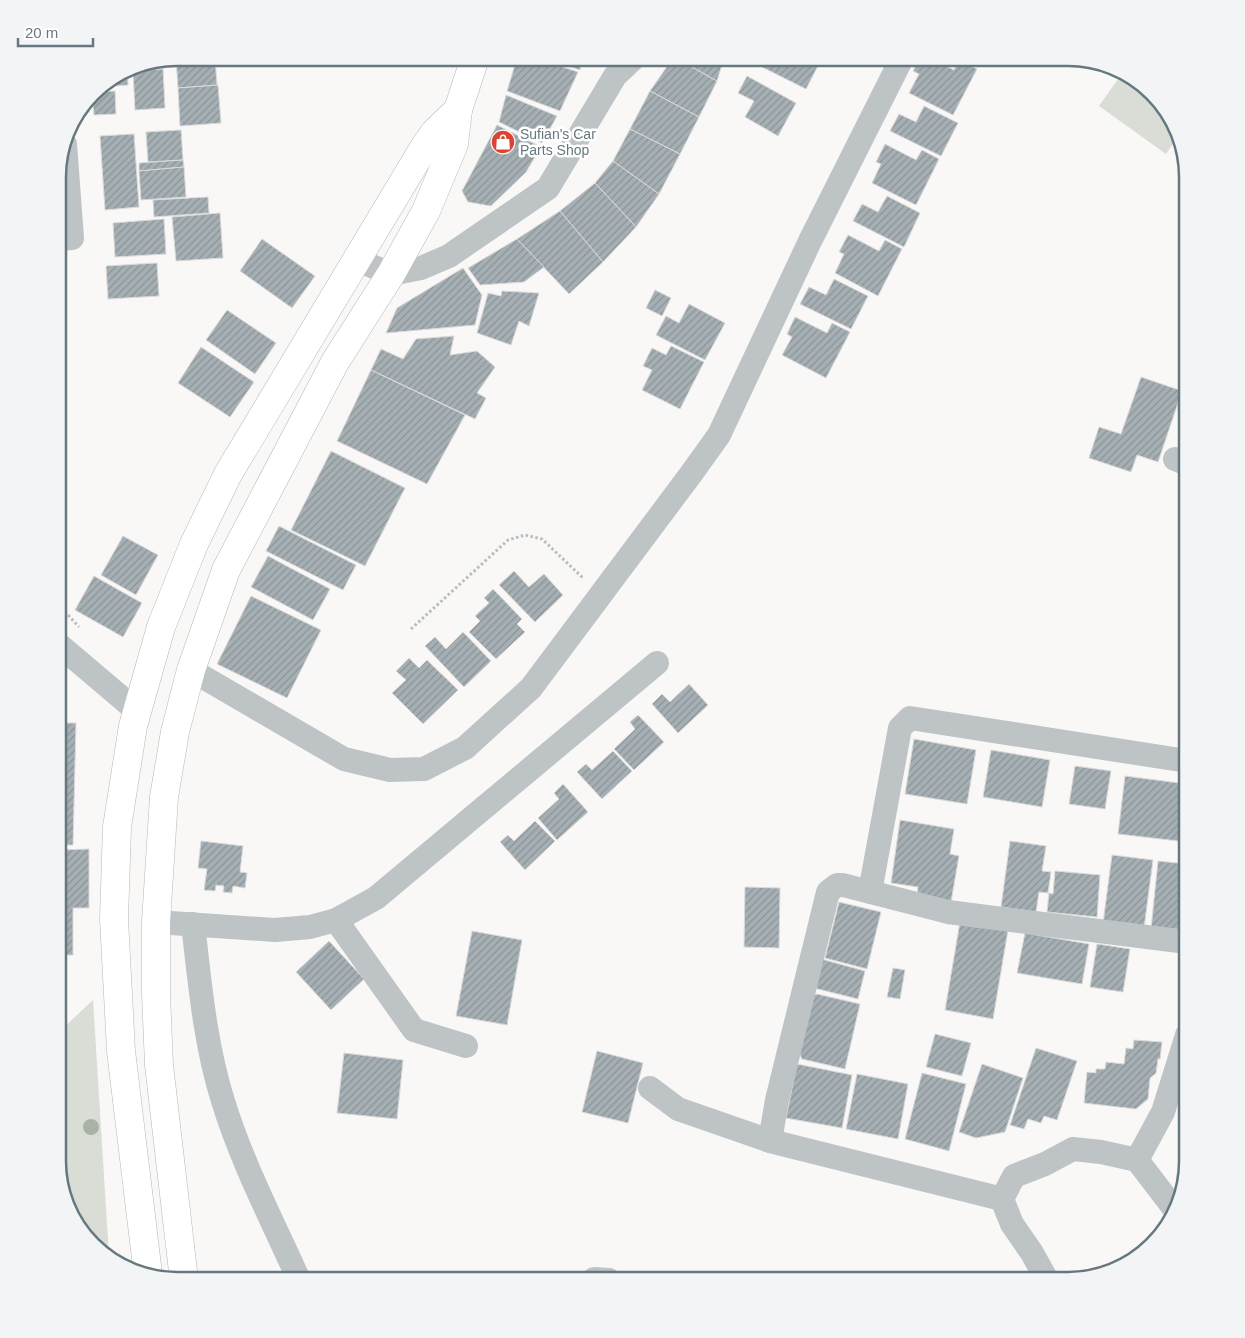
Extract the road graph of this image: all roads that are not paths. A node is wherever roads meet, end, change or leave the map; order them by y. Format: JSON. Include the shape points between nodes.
{"nodes":[{"id":1,"x":472,"y":66,"type":"edge"},
{"id":2,"x":898,"y":66,"type":"edge"},
{"id":3,"x":613,"y":67,"type":"edge"},
{"id":4,"x":458,"y":110,"type":"junction"},
{"id":5,"x":67,"y":166,"type":"edge"},
{"id":6,"x":66,"y":238,"type":"edge"},
{"id":7,"x":358,"y":260,"type":"junction"},
{"id":8,"x":391,"y":274,"type":"junction"},
{"id":9,"x":66,"y":651,"type":"edge"},
{"id":10,"x":657,"y":662,"type":"dead end"},
{"id":11,"x":191,"y":670,"type":"junction"},
{"id":12,"x":137,"y":711,"type":"junction"},
{"id":13,"x":1179,"y":760,"type":"edge"},
{"id":14,"x":870,"y":892,"type":"junction"},
{"id":15,"x":336,"y":920,"type":"junction"},
{"id":16,"x":156,"y":922,"type":"junction"},
{"id":17,"x":193,"y":924,"type":"junction"},
{"id":18,"x":1179,"y":941,"type":"edge"},
{"id":19,"x":466,"y":1046,"type":"dead end"},
{"id":20,"x":1179,"y":1063,"type":"edge"},
{"id":21,"x":650,"y":1088,"type":"dead end"},
{"id":22,"x":770,"y":1141,"type":"junction"},
{"id":23,"x":1137,"y":1160,"type":"junction"},
{"id":24,"x":1002,"y":1199,"type":"junction"},
{"id":25,"x":1170,"y":1203,"type":"edge"},
{"id":26,"x":147,"y":1267,"type":"edge"},
{"id":27,"x":183,"y":1272,"type":"edge"},
{"id":28,"x":296,"y":1272,"type":"edge"},
{"id":29,"x":1043,"y":1272,"type":"edge"}],
"edges":[{"from":1,"to":4,"type":"main road"},
{"from":2,"to":11,"type":"street","via":[[810,241],[719,434],[531,688],[464,748],[424,769],[390,770],[344,760]]},
{"from":3,"to":8,"type":"street","via":[[548,188],[449,256],[421,268]]},
{"from":4,"to":7,"type":"main road","via":[[425,146]]},
{"from":4,"to":8,"type":"main road","via":[[454,144],[446,165],[426,212]]},
{"from":5,"to":6,"type":"street","via":[[72,238]]},
{"from":7,"to":8,"type":"street"},
{"from":7,"to":12,"type":"main road","via":[[256,428],[194,544],[161,627]]},
{"from":8,"to":11,"type":"main road","via":[[336,362],[226,570]]},
{"from":9,"to":12,"type":"street"},
{"from":10,"to":15,"type":"street","via":[[376,898]]},
{"from":11,"to":16,"type":"main road","via":[[175,732],[164,797]]},
{"from":12,"to":26,"type":"main road","via":[[117,827],[114,919],[121,1051]]},
{"from":13,"to":14,"type":"street","via":[[910,718],[900,728]]},
{"from":14,"to":18,"type":"street","via":[[948,912]]},
{"from":14,"to":22,"type":"street","via":[[843,885],[837,885],[828,892]]},
{"from":15,"to":17,"type":"street","via":[[310,927],[275,930]]},
{"from":15,"to":19,"type":"street","via":[[414,1030]]},
{"from":16,"to":17,"type":"street"},
{"from":16,"to":27,"type":"main road","via":[[159,1065]]},
{"from":17,"to":28,"type":"street","via":[[205,1026],[223,1102],[244,1158]]},
{"from":20,"to":23,"type":"street","via":[[1163,1112]]},
{"from":21,"to":22,"type":"street","via":[[678,1109]]},
{"from":22,"to":24,"type":"street"},
{"from":23,"to":24,"type":"street","via":[[1072,1149],[1014,1176]]},
{"from":23,"to":25,"type":"street"},
{"from":24,"to":29,"type":"street","via":[[1012,1224]]}]}
